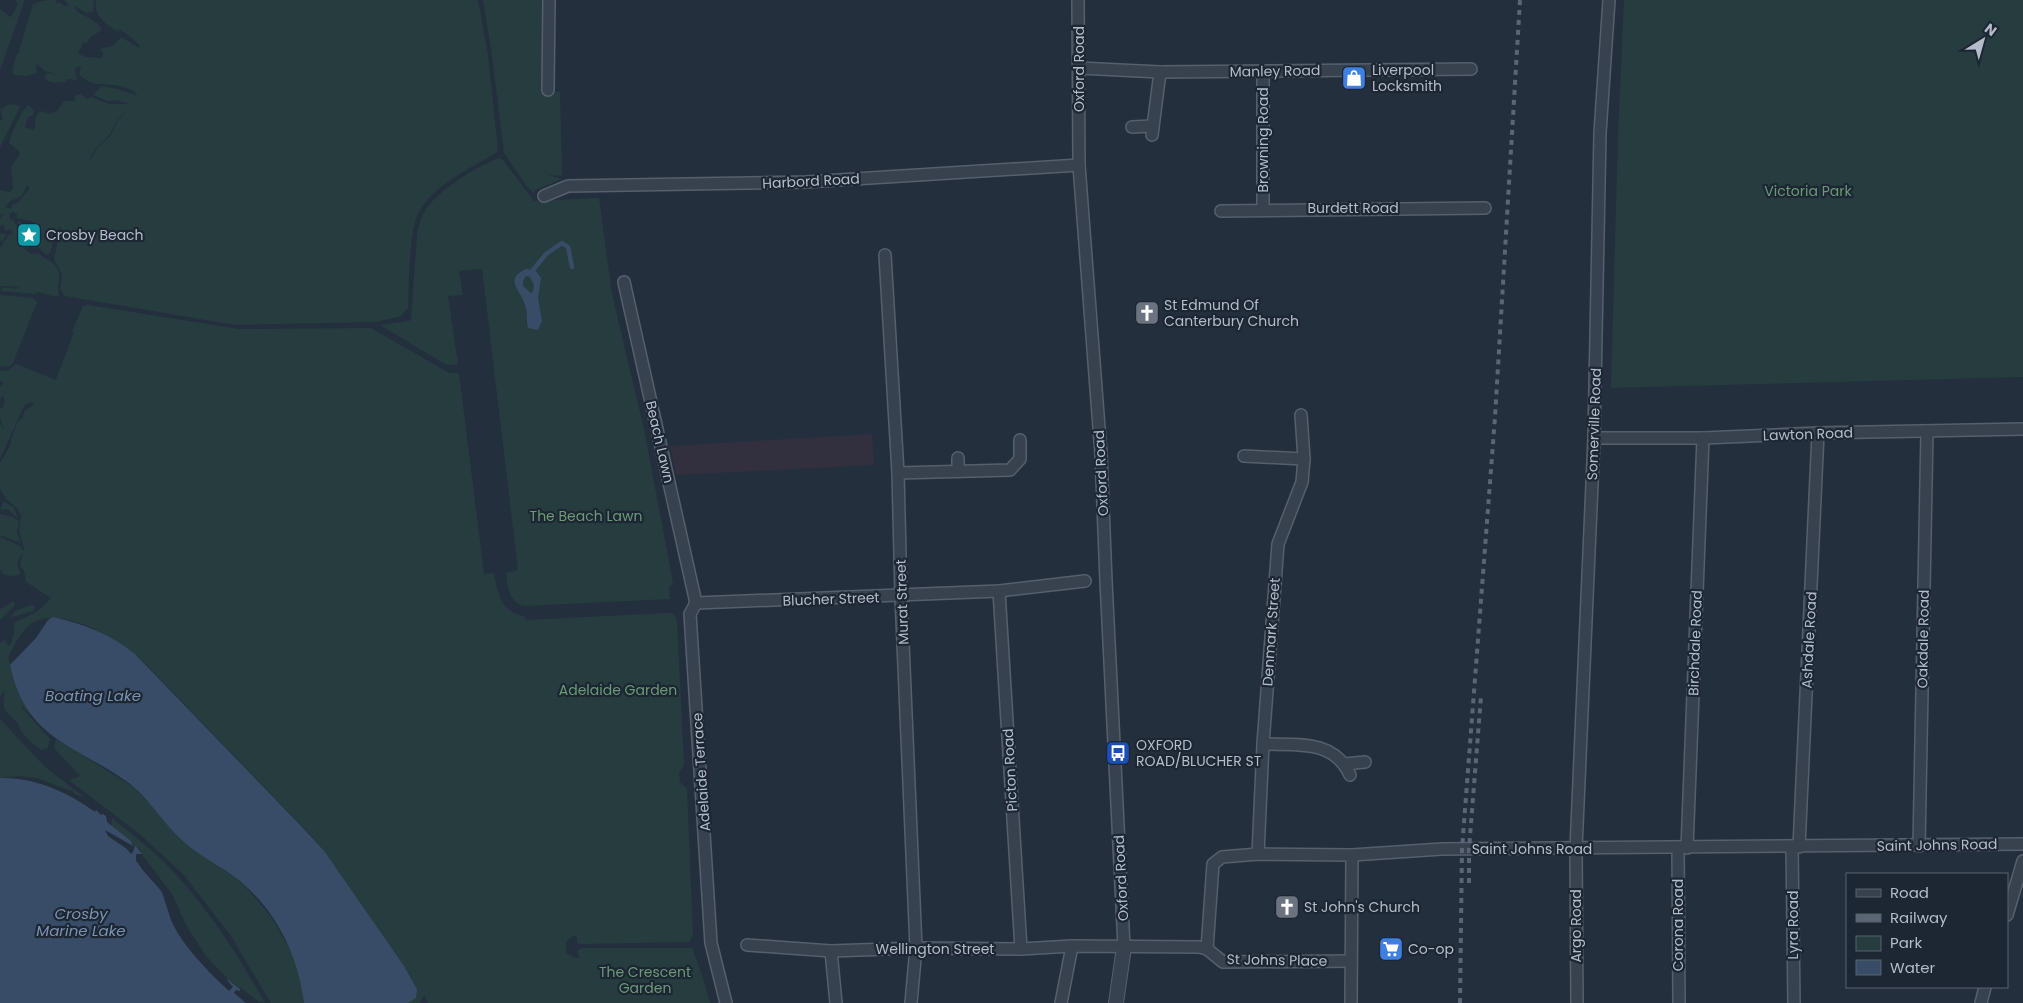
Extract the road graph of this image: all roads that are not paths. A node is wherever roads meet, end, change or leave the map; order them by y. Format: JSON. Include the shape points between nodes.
{"nodes":[{"id":1,"x":549,"y":0,"type":"edge"},
{"id":2,"x":1078,"y":0,"type":"edge"},
{"id":3,"x":1609,"y":0,"type":"edge"},
{"id":4,"x":1079,"y":68,"type":"junction"},
{"id":5,"x":1471,"y":69,"type":"dead end"},
{"id":6,"x":1160,"y":72,"type":"junction"},
{"id":7,"x":1263,"y":72,"type":"junction"},
{"id":8,"x":548,"y":90,"type":"dead end"},
{"id":9,"x":1132,"y":128,"type":"dead end"},
{"id":10,"x":1079,"y":164,"type":"junction"},
{"id":11,"x":544,"y":196,"type":"dead end"},
{"id":12,"x":1485,"y":208,"type":"dead end"},
{"id":13,"x":1263,"y":209,"type":"junction"},
{"id":14,"x":1221,"y":211,"type":"dead end"},
{"id":15,"x":885,"y":256,"type":"dead end"},
{"id":16,"x":624,"y":282,"type":"dead end"},
{"id":17,"x":1301,"y":414,"type":"dead end"},
{"id":18,"x":2023,"y":429,"type":"edge"},
{"id":19,"x":1927,"y":431,"type":"junction"},
{"id":20,"x":1818,"y":432,"type":"junction"},
{"id":21,"x":1594,"y":438,"type":"junction"},
{"id":22,"x":1703,"y":438,"type":"junction"},
{"id":23,"x":1020,"y":440,"type":"dead end"},
{"id":24,"x":1244,"y":456,"type":"dead end"},
{"id":25,"x":958,"y":458,"type":"dead end"},
{"id":26,"x":1304,"y":459,"type":"junction"},
{"id":27,"x":958,"y":471,"type":"junction"},
{"id":28,"x":898,"y":473,"type":"junction"},
{"id":29,"x":1085,"y":581,"type":"dead end"},
{"id":30,"x":1000,"y":591,"type":"junction"},
{"id":31,"x":901,"y":596,"type":"junction"},
{"id":32,"x":696,"y":603,"type":"junction"},
{"id":33,"x":1263,"y":744,"type":"junction"},
{"id":34,"x":1365,"y":762,"type":"dead end"},
{"id":35,"x":2023,"y":844,"type":"edge"},
{"id":36,"x":1919,"y":846,"type":"junction"},
{"id":37,"x":1796,"y":847,"type":"junction"},
{"id":38,"x":1576,"y":848,"type":"junction"},
{"id":39,"x":1682,"y":848,"type":"junction"},
{"id":40,"x":1258,"y":854,"type":"junction"},
{"id":41,"x":1352,"y":855,"type":"junction"},
{"id":42,"x":2023,"y":861,"type":"edge"},
{"id":43,"x":2008,"y":912,"type":"edge"},
{"id":44,"x":747,"y":945,"type":"dead end"},
{"id":45,"x":1072,"y":946,"type":"junction"},
{"id":46,"x":1124,"y":947,"type":"junction"},
{"id":47,"x":916,"y":948,"type":"junction"},
{"id":48,"x":1021,"y":949,"type":"junction"},
{"id":49,"x":831,"y":950,"type":"junction"},
{"id":50,"x":1207,"y":950,"type":"junction"},
{"id":51,"x":1351,"y":962,"type":"junction"},
{"id":52,"x":1986,"y":988,"type":"edge"},
{"id":53,"x":726,"y":1003,"type":"edge"},
{"id":54,"x":836,"y":1003,"type":"edge"},
{"id":55,"x":911,"y":1003,"type":"edge"},
{"id":56,"x":1061,"y":1003,"type":"edge"},
{"id":57,"x":1116,"y":1003,"type":"edge"},
{"id":58,"x":1351,"y":1003,"type":"edge"},
{"id":59,"x":1577,"y":1003,"type":"edge"},
{"id":60,"x":1679,"y":1003,"type":"edge"},
{"id":61,"x":1794,"y":1003,"type":"edge"},
{"id":62,"x":1981,"y":1003,"type":"edge"}],
"edges":[{"from":1,"to":8,"type":"street"},
{"from":2,"to":4,"type":"street","name":"Oxford Road"},
{"from":3,"to":21,"type":"street","name":"Somerville Road","via":[[1600,133]]},
{"from":4,"to":6,"type":"street","name":"Manley Road"},
{"from":4,"to":10,"type":"street","name":"Oxford Road"},
{"from":5,"to":7,"type":"street","name":"Manley Road"},
{"from":6,"to":7,"type":"street","name":"Manley Road"},
{"from":6,"to":9,"type":"street","via":[[1152,130]]},
{"from":7,"to":13,"type":"street","name":"Browning Road"},
{"from":10,"to":11,"type":"street","name":"Harbord Road","via":[[806,182],[568,186]]},
{"from":10,"to":46,"type":"street","name":"Oxford Road","via":[[1101,454]]},
{"from":12,"to":13,"type":"street","name":"Burdett Road"},
{"from":13,"to":14,"type":"street","name":"Burdett Road"},
{"from":15,"to":28,"type":"street","name":"Murat Street"},
{"from":16,"to":32,"type":"street","name":"Beach Lawn"},
{"from":17,"to":26,"type":"street","name":"Denmark Street"},
{"from":18,"to":19,"type":"street","name":"Lawton Road"},
{"from":19,"to":20,"type":"street","name":"Lawton Road"},
{"from":19,"to":36,"type":"street","name":"Oakdale Road"},
{"from":20,"to":22,"type":"street","name":"Lawton Road"},
{"from":20,"to":37,"type":"street","name":"Ashdale Road"},
{"from":21,"to":22,"type":"street","name":"Lawton Road"},
{"from":21,"to":38,"type":"street","name":"Somerville Road"},
{"from":22,"to":39,"type":"street","name":"Birchdale Road"},
{"from":23,"to":27,"type":"street","via":[[1020,459],[1010,470]]},
{"from":24,"to":26,"type":"street"},
{"from":25,"to":27,"type":"street"},
{"from":26,"to":33,"type":"street","name":"Denmark Street","via":[[1302,482],[1278,544]]},
{"from":27,"to":28,"type":"street"},
{"from":28,"to":31,"type":"street","name":"Murat Street"},
{"from":29,"to":30,"type":"street","name":"Blucher Street"},
{"from":30,"to":31,"type":"street","name":"Blucher Street"},
{"from":30,"to":48,"type":"street","name":"Picton Road"},
{"from":31,"to":32,"type":"street","name":"Blucher Street"},
{"from":31,"to":47,"type":"street","name":"Murat Street"},
{"from":32,"to":53,"type":"street","name":"Adelaide Terrace","via":[[690,614],[711,943]]},
{"from":33,"to":34,"type":"street","via":[[1308,746],[1332,752],[1347,769]]},
{"from":33,"to":40,"type":"street","name":"Denmark Street"},
{"from":35,"to":36,"type":"street","name":"Saint Johns Road"},
{"from":36,"to":37,"type":"street","name":"Saint Johns Road"},
{"from":37,"to":39,"type":"street","name":"Saint Johns Road"},
{"from":37,"to":61,"type":"street","name":"Lyra Road"},
{"from":38,"to":39,"type":"street","name":"Saint Johns Road"},
{"from":38,"to":41,"type":"street","name":"Saint Johns Road"},
{"from":38,"to":59,"type":"street","name":"Argo Road"},
{"from":39,"to":60,"type":"street","name":"Corona Road"},
{"from":40,"to":41,"type":"street","name":"Saint Johns Road"},
{"from":40,"to":50,"type":"street","name":"Saint Johns Road","via":[[1222,857],[1213,864]]},
{"from":41,"to":51,"type":"street"},
{"from":42,"to":43,"type":"street"},
{"from":44,"to":49,"type":"street","name":"Wellington Street"},
{"from":45,"to":46,"type":"street","name":"Wellington Street"},
{"from":45,"to":48,"type":"street","name":"Wellington Street"},
{"from":45,"to":56,"type":"street"},
{"from":46,"to":50,"type":"street","via":[[1199,947]]},
{"from":46,"to":57,"type":"street"},
{"from":47,"to":48,"type":"street","name":"Wellington Street"},
{"from":47,"to":49,"type":"street","name":"Wellington Street"},
{"from":47,"to":55,"type":"street","name":"Murat Street"},
{"from":49,"to":54,"type":"street"},
{"from":50,"to":51,"type":"street","name":"St Johns Place","via":[[1223,962]]},
{"from":51,"to":58,"type":"street"},
{"from":52,"to":62,"type":"street"}]}
